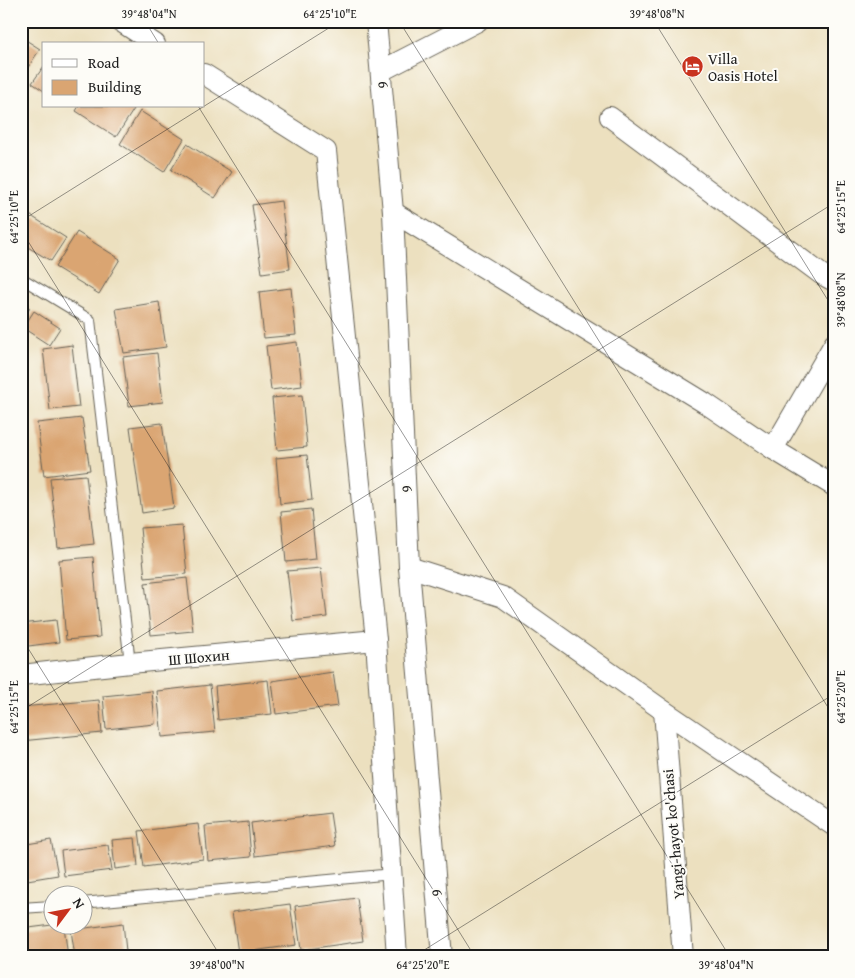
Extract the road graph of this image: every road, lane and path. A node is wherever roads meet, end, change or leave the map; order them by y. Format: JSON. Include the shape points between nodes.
{"nodes":[{"id":1,"x":120,"y":21,"type":"edge"},
{"id":2,"x":376,"y":21,"type":"edge"},
{"id":3,"x":478,"y":21,"type":"edge"},
{"id":4,"x":152,"y":42,"type":"edge"},
{"id":5,"x":381,"y":71,"type":"junction"},
{"id":6,"x":205,"y":75,"type":"edge"},
{"id":7,"x":610,"y":116,"type":"dead end"},
{"id":8,"x":393,"y":212,"type":"junction"},
{"id":9,"x":21,"y":278,"type":"edge"},
{"id":10,"x":834,"y":281,"type":"edge"},
{"id":11,"x":834,"y":344,"type":"edge"},
{"id":12,"x":773,"y":449,"type":"junction"},
{"id":13,"x":834,"y":486,"type":"edge"},
{"id":14,"x":409,"y":567,"type":"junction"},
{"id":15,"x":376,"y":640,"type":"junction"},
{"id":16,"x":130,"y":663,"type":"junction"},
{"id":17,"x":21,"y":675,"type":"edge"},
{"id":18,"x":664,"y":712,"type":"junction"},
{"id":19,"x":834,"y":826,"type":"edge"},
{"id":20,"x":393,"y":874,"type":"junction"},
{"id":21,"x":92,"y":902,"type":"edge"},
{"id":22,"x":42,"y":907,"type":"edge"},
{"id":23,"x":21,"y":908,"type":"edge"},
{"id":24,"x":397,"y":957,"type":"edge"},
{"id":25,"x":442,"y":957,"type":"edge"},
{"id":26,"x":683,"y":957,"type":"edge"}],
"edges":[{"from":1,"to":4,"type":"street"},
{"from":2,"to":5,"type":"street","name":"9"},
{"from":3,"to":5,"type":"street"},
{"from":5,"to":8,"type":"street","name":"9"},
{"from":6,"to":15,"type":"street","via":[[326,151]]},
{"from":7,"to":10,"type":"street"},
{"from":8,"to":12,"type":"street","via":[[705,403]]},
{"from":8,"to":14,"type":"street","name":"9"},
{"from":9,"to":16,"type":"lane","via":[[90,320]]},
{"from":11,"to":12,"type":"street"},
{"from":12,"to":13,"type":"street"},
{"from":14,"to":18,"type":"street","via":[[503,597]]},
{"from":14,"to":25,"type":"street","name":"9"},
{"from":15,"to":16,"type":"street","name":"Ш Шохин"},
{"from":15,"to":20,"type":"street"},
{"from":16,"to":17,"type":"street","name":"Ш Шохин"},
{"from":18,"to":19,"type":"street"},
{"from":18,"to":26,"type":"street","name":"Yangi-hayot ko'chasi"},
{"from":20,"to":21,"type":"lane"},
{"from":20,"to":24,"type":"street"},
{"from":22,"to":23,"type":"lane"}]}
